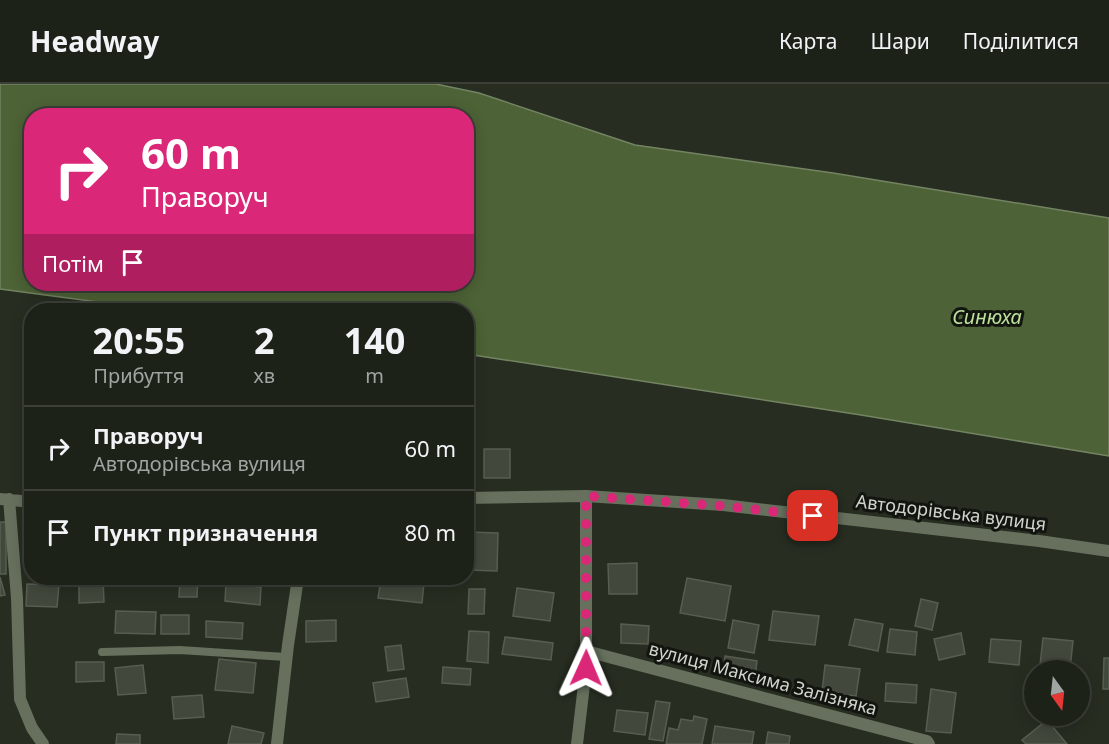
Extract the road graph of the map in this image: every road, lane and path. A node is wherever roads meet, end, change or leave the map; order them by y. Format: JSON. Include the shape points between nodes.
{"nodes":[{"id":1,"x":586,"y":496,"type":"junction"},
{"id":2,"x":474,"y":498,"type":"edge"},
{"id":3,"x":5,"y":499,"type":"edge"},
{"id":4,"x":24,"y":500,"type":"edge"},
{"id":5,"x":1109,"y":551,"type":"edge"},
{"id":6,"x":297,"y":585,"type":"edge"},
{"id":7,"x":586,"y":651,"type":"junction"},
{"id":8,"x":102,"y":652,"type":"dead end"},
{"id":9,"x":286,"y":657,"type":"junction"},
{"id":10,"x":43,"y":744,"type":"edge"},
{"id":11,"x":277,"y":744,"type":"edge"},
{"id":12,"x":577,"y":744,"type":"edge"},
{"id":13,"x":929,"y":744,"type":"edge"}],
"edges":[{"from":1,"to":2,"type":"street","name":"Автодорівська вулиця"},
{"from":1,"to":5,"type":"street","name":"Автодорівська вулиця","via":[[735,507]]},
{"from":1,"to":7,"type":"street"},
{"from":3,"to":4,"type":"street"},
{"from":3,"to":10,"type":"street","via":[[17,598],[20,699]]},
{"from":6,"to":9,"type":"street"},
{"from":7,"to":12,"type":"street"},
{"from":7,"to":13,"type":"street","name":"вулиця Максима Залізняка"},
{"from":8,"to":9,"type":"lane","via":[[180,650]]},
{"from":9,"to":11,"type":"street"}]}
